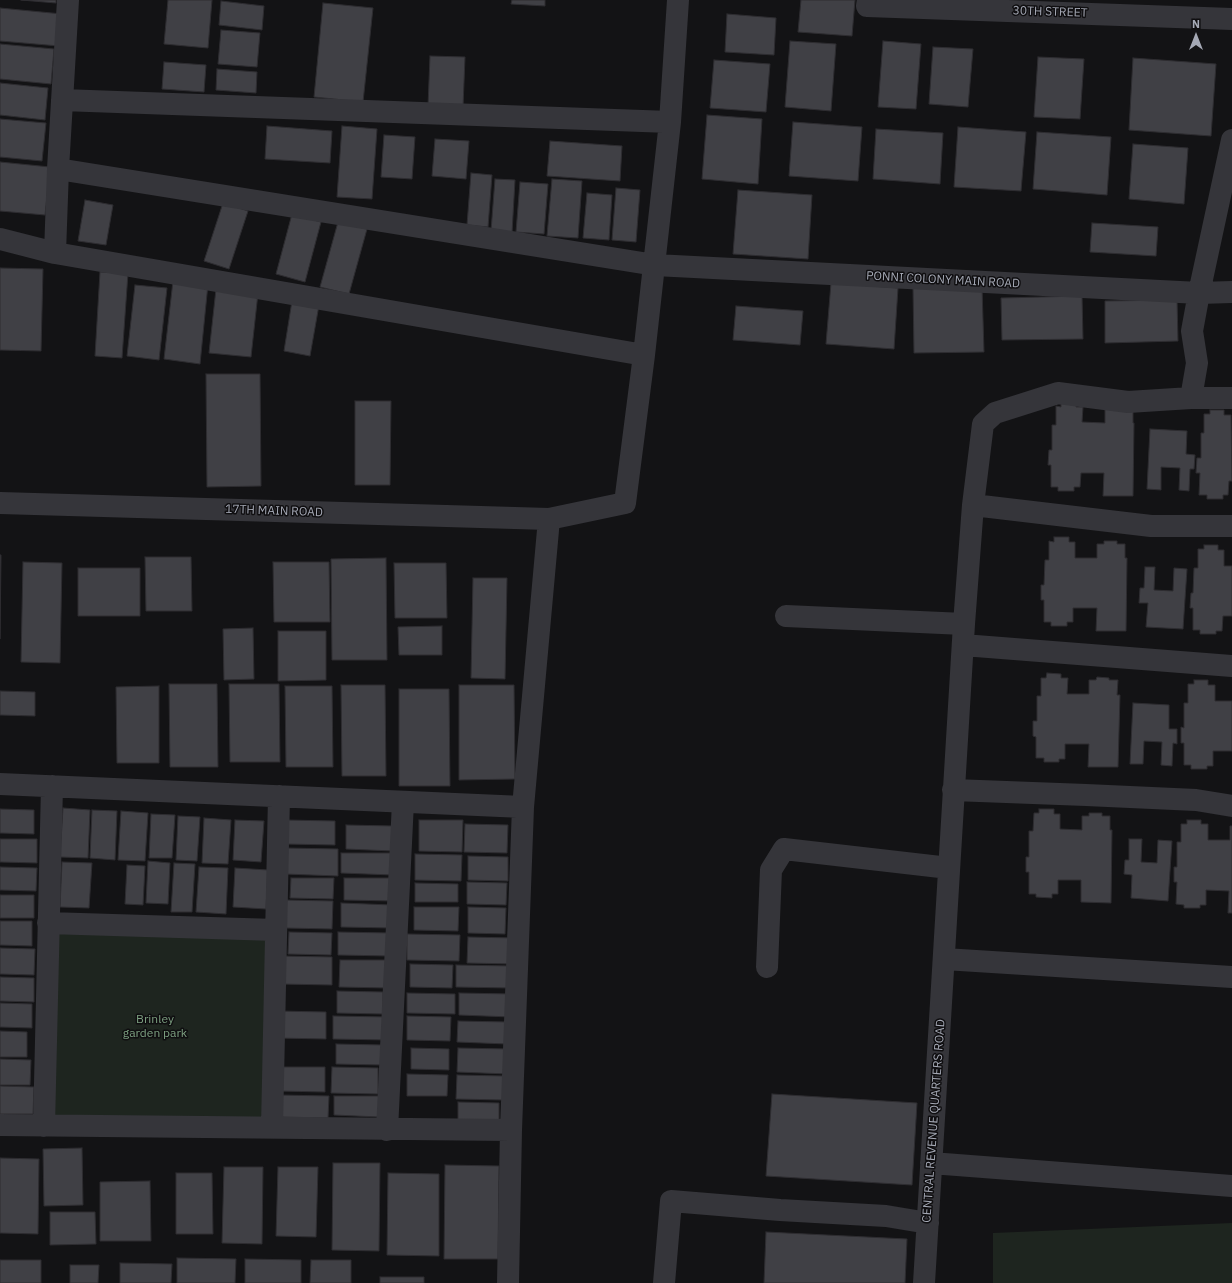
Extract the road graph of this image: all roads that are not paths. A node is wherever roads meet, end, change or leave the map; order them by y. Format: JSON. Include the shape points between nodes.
{"nodes":[{"id":1,"x":68,"y":0,"type":"edge"},
{"id":2,"x":678,"y":0,"type":"edge"},
{"id":3,"x":868,"y":3,"type":"edge"},
{"id":4,"x":1232,"y":19,"type":"edge"},
{"id":5,"x":62,"y":100,"type":"junction"},
{"id":6,"x":670,"y":122,"type":"junction"},
{"id":7,"x":1232,"y":140,"type":"edge"},
{"id":8,"x":58,"y":169,"type":"junction"},
{"id":9,"x":0,"y":239,"type":"edge"},
{"id":10,"x":55,"y":252,"type":"junction"},
{"id":11,"x":655,"y":265,"type":"junction"},
{"id":12,"x":1232,"y":292,"type":"edge"},
{"id":13,"x":1199,"y":293,"type":"junction"},
{"id":14,"x":644,"y":355,"type":"junction"},
{"id":15,"x":1191,"y":398,"type":"junction"},
{"id":16,"x":1232,"y":398,"type":"edge"},
{"id":17,"x":0,"y":503,"type":"edge"},
{"id":18,"x":973,"y":505,"type":"junction"},
{"id":19,"x":549,"y":520,"type":"junction"},
{"id":20,"x":1232,"y":526,"type":"edge"},
{"id":21,"x":786,"y":616,"type":"dead end"},
{"id":22,"x":963,"y":634,"type":"junction"},
{"id":23,"x":1232,"y":666,"type":"edge"},
{"id":24,"x":0,"y":784,"type":"edge"},
{"id":25,"x":52,"y":786,"type":"junction"},
{"id":26,"x":954,"y":790,"type":"junction"},
{"id":27,"x":279,"y":796,"type":"junction"},
{"id":28,"x":403,"y":802,"type":"junction"},
{"id":29,"x":1232,"y":806,"type":"edge"},
{"id":30,"x":523,"y":807,"type":"junction"},
{"id":31,"x":949,"y":868,"type":"junction"},
{"id":32,"x":48,"y":923,"type":"junction"},
{"id":33,"x":276,"y":930,"type":"junction"},
{"id":34,"x":944,"y":959,"type":"junction"},
{"id":35,"x":767,"y":967,"type":"dead end"},
{"id":36,"x":1232,"y":977,"type":"edge"},
{"id":37,"x":0,"y":1126,"type":"edge"},
{"id":38,"x":44,"y":1126,"type":"junction"},
{"id":39,"x":272,"y":1127,"type":"junction"},
{"id":40,"x":388,"y":1130,"type":"junction"},
{"id":41,"x":511,"y":1130,"type":"junction"},
{"id":42,"x":931,"y":1163,"type":"junction"},
{"id":43,"x":1232,"y":1186,"type":"edge"},
{"id":44,"x":928,"y":1223,"type":"junction"},
{"id":45,"x":508,"y":1283,"type":"edge"},
{"id":46,"x":664,"y":1283,"type":"edge"},
{"id":47,"x":924,"y":1283,"type":"edge"}],
"edges":[{"from":1,"to":5,"type":"street"},
{"from":2,"to":6,"type":"street"},
{"from":3,"to":4,"type":"street","name":"30TH STREET"},
{"from":5,"to":6,"type":"street"},
{"from":5,"to":8,"type":"street"},
{"from":6,"to":11,"type":"street"},
{"from":7,"to":13,"type":"street"},
{"from":8,"to":10,"type":"street"},
{"from":8,"to":11,"type":"street","name":"PONNI COLONY MAIN ROAD"},
{"from":9,"to":10,"type":"street"},
{"from":10,"to":14,"type":"street"},
{"from":11,"to":13,"type":"street","name":"PONNI COLONY MAIN ROAD"},
{"from":11,"to":14,"type":"street"},
{"from":12,"to":13,"type":"street","name":"PONNI COLONY MAIN ROAD"},
{"from":13,"to":15,"type":"street","via":[[1192,331],[1197,363]]},
{"from":14,"to":19,"type":"street","name":"17TH MAIN ROAD","via":[[625,503]]},
{"from":15,"to":16,"type":"street","name":"CENTRAL REVENUE QUARTERS ROAD"},
{"from":15,"to":18,"type":"street","name":"CENTRAL REVENUE QUARTERS ROAD","via":[[1128,402],[1058,394],[995,412],[983,424]]},
{"from":17,"to":19,"type":"street","name":"17TH MAIN ROAD"},
{"from":18,"to":20,"type":"street","via":[[1151,526]]},
{"from":18,"to":22,"type":"street","name":"CENTRAL REVENUE QUARTERS ROAD"},
{"from":19,"to":30,"type":"street"},
{"from":21,"to":22,"type":"street"},
{"from":22,"to":23,"type":"street"},
{"from":22,"to":26,"type":"street","name":"CENTRAL REVENUE QUARTERS ROAD"},
{"from":24,"to":25,"type":"street"},
{"from":25,"to":27,"type":"street"},
{"from":25,"to":32,"type":"street"},
{"from":26,"to":29,"type":"street","via":[[1188,800]]},
{"from":26,"to":31,"type":"street","name":"CENTRAL REVENUE QUARTERS ROAD"},
{"from":27,"to":28,"type":"street"},
{"from":27,"to":33,"type":"street"},
{"from":28,"to":30,"type":"street"},
{"from":28,"to":40,"type":"street"},
{"from":30,"to":41,"type":"street"},
{"from":31,"to":34,"type":"street","name":"CENTRAL REVENUE QUARTERS ROAD"},
{"from":31,"to":35,"type":"street","via":[[784,849],[771,870]]},
{"from":32,"to":33,"type":"street"},
{"from":32,"to":38,"type":"street"},
{"from":33,"to":39,"type":"street"},
{"from":34,"to":36,"type":"street"},
{"from":34,"to":42,"type":"street","name":"CENTRAL REVENUE QUARTERS ROAD"},
{"from":37,"to":38,"type":"street"},
{"from":38,"to":39,"type":"street"},
{"from":39,"to":40,"type":"street"},
{"from":40,"to":41,"type":"street"},
{"from":41,"to":45,"type":"street"},
{"from":42,"to":43,"type":"street"},
{"from":42,"to":44,"type":"street","name":"CENTRAL REVENUE QUARTERS ROAD"},
{"from":44,"to":46,"type":"street","via":[[886,1216],[671,1201]]},
{"from":44,"to":47,"type":"street","name":"CENTRAL REVENUE QUARTERS ROAD"}]}
